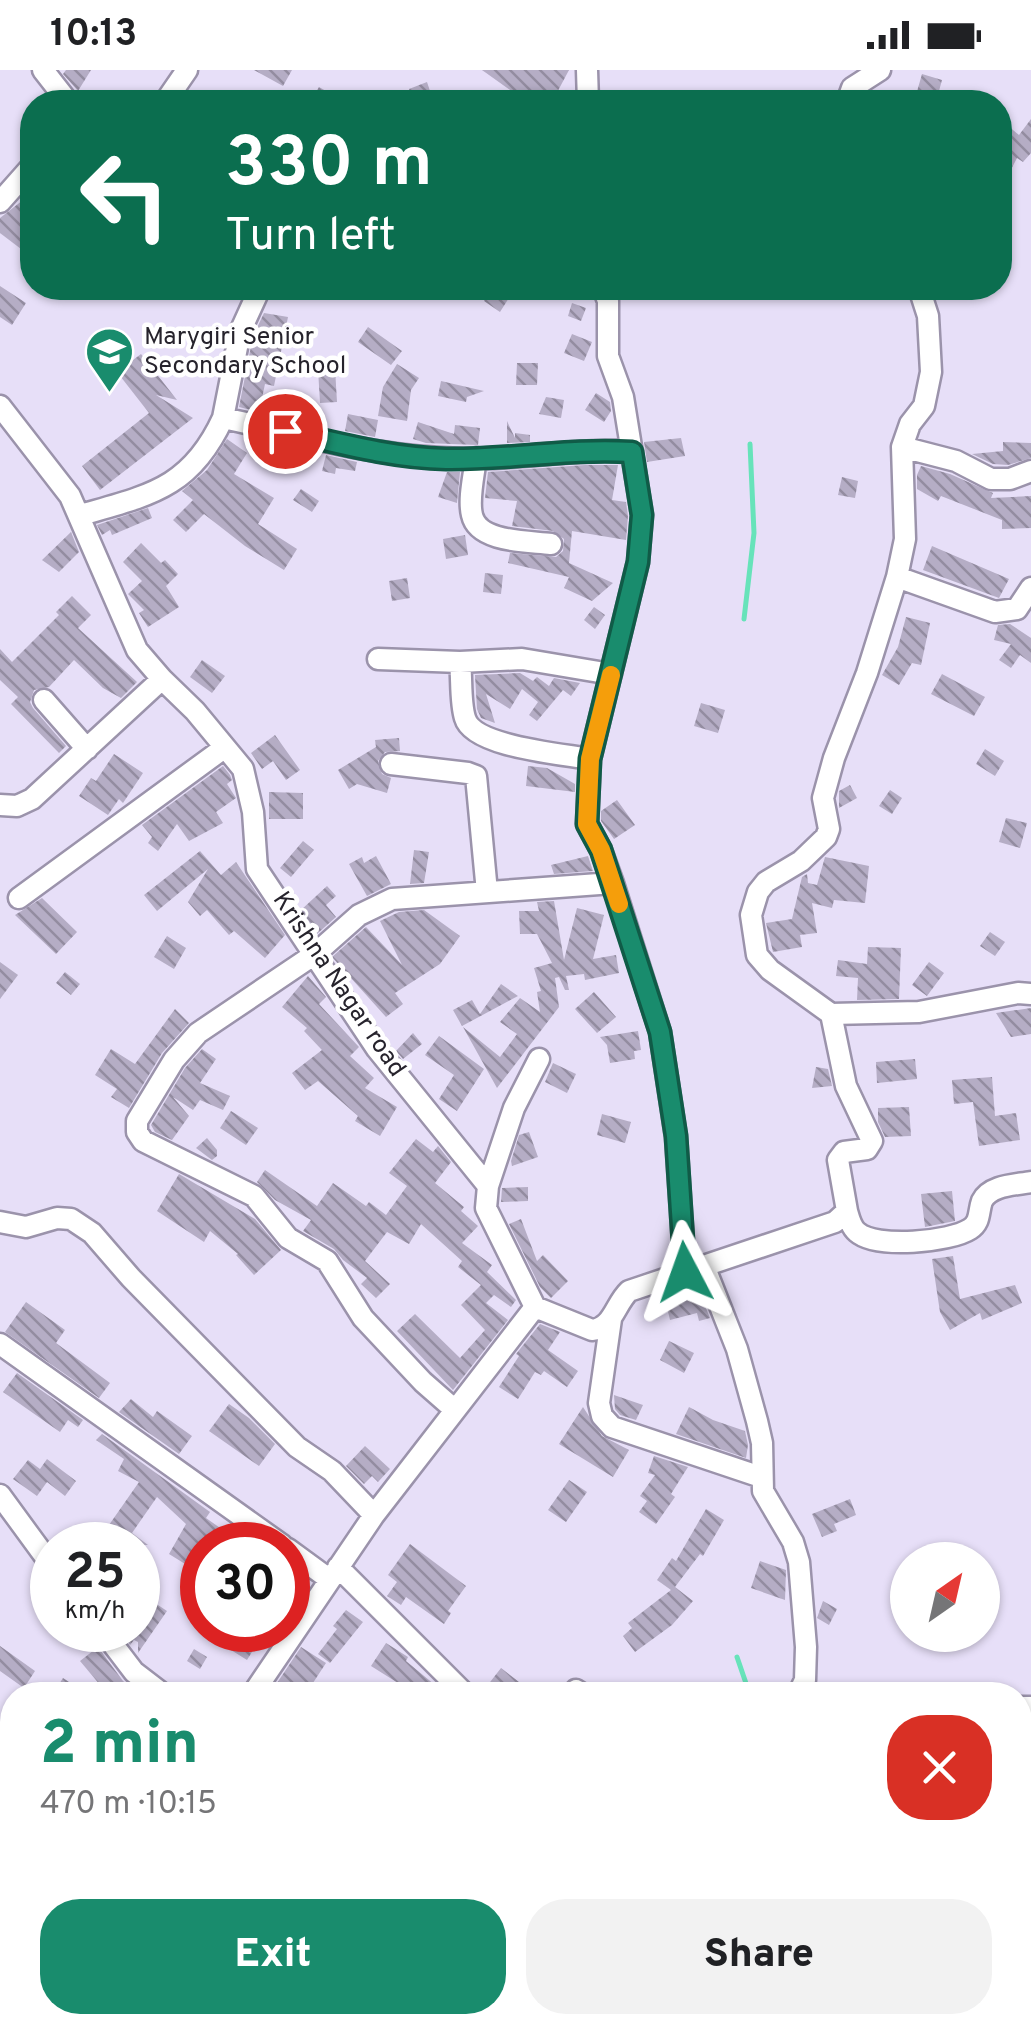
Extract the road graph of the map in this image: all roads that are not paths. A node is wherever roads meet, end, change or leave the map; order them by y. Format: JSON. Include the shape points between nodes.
{"nodes":[{"id":1,"x":880,"y":70,"type":"edge"},
{"id":2,"x":851,"y":90,"type":"edge"},
{"id":3,"x":20,"y":180,"type":"edge"},
{"id":4,"x":0,"y":202,"type":"edge"},
{"id":5,"x":255,"y":300,"type":"edge"},
{"id":6,"x":608,"y":300,"type":"edge"},
{"id":7,"x":923,"y":300,"type":"edge"},
{"id":8,"x":0,"y":406,"type":"edge"},
{"id":9,"x":223,"y":418,"type":"junction"},
{"id":10,"x":902,"y":447,"type":"junction"},
{"id":11,"x":632,"y":452,"type":"junction"},
{"id":12,"x":476,"y":458,"type":"junction"},
{"id":13,"x":1031,"y":471,"type":"edge"},
{"id":14,"x":80,"y":515,"type":"junction"},
{"id":15,"x":551,"y":544,"type":"dead end"},
{"id":16,"x":897,"y":578,"type":"junction"},
{"id":17,"x":1031,"y":588,"type":"edge"},
{"id":18,"x":378,"y":659,"type":"dead end"},
{"id":19,"x":460,"y":662,"type":"junction"},
{"id":20,"x":611,"y":674,"type":"junction"},
{"id":21,"x":162,"y":679,"type":"junction"},
{"id":22,"x":44,"y":700,"type":"dead end"},
{"id":23,"x":224,"y":748,"type":"junction"},
{"id":24,"x":87,"y":749,"type":"junction"},
{"id":25,"x":590,"y":759,"type":"junction"},
{"id":26,"x":391,"y":764,"type":"dead end"},
{"id":27,"x":0,"y":805,"type":"edge"},
{"id":28,"x":612,"y":883,"type":"junction"},
{"id":29,"x":487,"y":892,"type":"junction"},
{"id":30,"x":20,"y":898,"type":"dead end"},
{"id":31,"x":315,"y":954,"type":"junction"},
{"id":32,"x":1031,"y":994,"type":"edge"},
{"id":33,"x":831,"y":1014,"type":"junction"},
{"id":34,"x":539,"y":1059,"type":"dead end"},
{"id":35,"x":1031,"y":1182,"type":"edge"},
{"id":36,"x":488,"y":1186,"type":"junction"},
{"id":37,"x":847,"y":1211,"type":"junction"},
{"id":38,"x":0,"y":1222,"type":"edge"},
{"id":39,"x":695,"y":1270,"type":"junction"},
{"id":40,"x":535,"y":1308,"type":"junction"},
{"id":41,"x":611,"y":1319,"type":"junction"},
{"id":42,"x":0,"y":1344,"type":"edge"},
{"id":43,"x":455,"y":1410,"type":"junction"},
{"id":44,"x":761,"y":1476,"type":"junction"},
{"id":45,"x":0,"y":1495,"type":"edge"},
{"id":46,"x":374,"y":1515,"type":"junction"},
{"id":47,"x":7,"y":1522,"type":"edge"},
{"id":48,"x":250,"y":1522,"type":"edge"},
{"id":49,"x":30,"y":1544,"type":"edge"},
{"id":50,"x":310,"y":1561,"type":"edge"},
{"id":51,"x":333,"y":1573,"type":"junction"},
{"id":52,"x":119,"y":1652,"type":"edge"},
{"id":53,"x":147,"y":1682,"type":"edge"},
{"id":54,"x":261,"y":1682,"type":"edge"},
{"id":55,"x":456,"y":1682,"type":"edge"},
{"id":56,"x":804,"y":1682,"type":"edge"}],
"edges":[{"from":1,"to":2,"type":"street"},
{"from":3,"to":4,"type":"street"},
{"from":5,"to":9,"type":"street","via":[[240,332]]},
{"from":6,"to":11,"type":"street","via":[[608,356]]},
{"from":7,"to":10,"type":"street","via":[[932,372],[924,406]]},
{"from":8,"to":14,"type":"street","name":"Krishna Nagar road"},
{"from":9,"to":12,"type":"street","via":[[408,456]]},
{"from":9,"to":14,"type":"street","via":[[211,444],[180,479]]},
{"from":10,"to":13,"type":"street","via":[[991,479]]},
{"from":10,"to":16,"type":"street","via":[[905,539]]},
{"from":11,"to":12,"type":"street"},
{"from":11,"to":20,"type":"street","via":[[642,515]]},
{"from":12,"to":15,"type":"street","via":[[471,514],[477,526],[488,534]]},
{"from":14,"to":21,"type":"street","name":"Krishna Nagar road","via":[[126,628]]},
{"from":16,"to":17,"type":"street","via":[[995,612],[1017,609]]},
{"from":16,"to":33,"type":"street","via":[[823,798],[826,837],[766,882],[751,915],[757,954]]},
{"from":18,"to":19,"type":"street"},
{"from":19,"to":20,"type":"street","via":[[522,660]]},
{"from":19,"to":25,"type":"street","via":[[471,730],[494,741]]},
{"from":20,"to":25,"type":"street"},
{"from":21,"to":23,"type":"street","name":"Krishna Nagar road"},
{"from":21,"to":24,"type":"street"},
{"from":22,"to":24,"type":"street"},
{"from":23,"to":30,"type":"street"},
{"from":23,"to":31,"type":"street","name":"Krishna Nagar road","via":[[248,783],[257,868]]},
{"from":24,"to":27,"type":"street","via":[[32,799]]},
{"from":25,"to":28,"type":"street","via":[[587,824]]},
{"from":26,"to":29,"type":"street","via":[[476,776]]},
{"from":28,"to":29,"type":"street"},
{"from":28,"to":39,"type":"street","via":[[660,1032]]},
{"from":29,"to":31,"type":"street","via":[[392,898]]},
{"from":31,"to":36,"type":"street","name":"Krishna Nagar road","via":[[377,1050]]},
{"from":31,"to":43,"type":"street","via":[[198,1033],[140,1112],[137,1132],[151,1146],[254,1196],[288,1238],[327,1261],[363,1318]]},
{"from":32,"to":33,"type":"street","via":[[919,1012]]},
{"from":33,"to":37,"type":"street","via":[[846,1086],[872,1142],[838,1160]]},
{"from":34,"to":36,"type":"street"},
{"from":35,"to":37,"type":"street","via":[[995,1189],[968,1231],[916,1241],[865,1237]]},
{"from":36,"to":40,"type":"street","name":"Krishna Nagar road","via":[[486,1208]]},
{"from":37,"to":39,"type":"street","via":[[835,1222]]},
{"from":38,"to":46,"type":"street","via":[[26,1227],[71,1219],[92,1233],[297,1447],[332,1471]]},
{"from":39,"to":41,"type":"street","via":[[630,1291]]},
{"from":39,"to":44,"type":"street","via":[[737,1349],[758,1421]]},
{"from":40,"to":41,"type":"street","via":[[592,1330]]},
{"from":40,"to":43,"type":"street"},
{"from":41,"to":44,"type":"street","via":[[600,1403],[612,1427]]},
{"from":42,"to":48,"type":"street"},
{"from":43,"to":46,"type":"street"},
{"from":44,"to":56,"type":"street","via":[[799,1562]]},
{"from":45,"to":47,"type":"street"},
{"from":46,"to":51,"type":"street"},
{"from":47,"to":49,"type":"street"},
{"from":50,"to":51,"type":"street"},
{"from":51,"to":54,"type":"street"},
{"from":51,"to":55,"type":"street"},
{"from":52,"to":53,"type":"street"}]}
